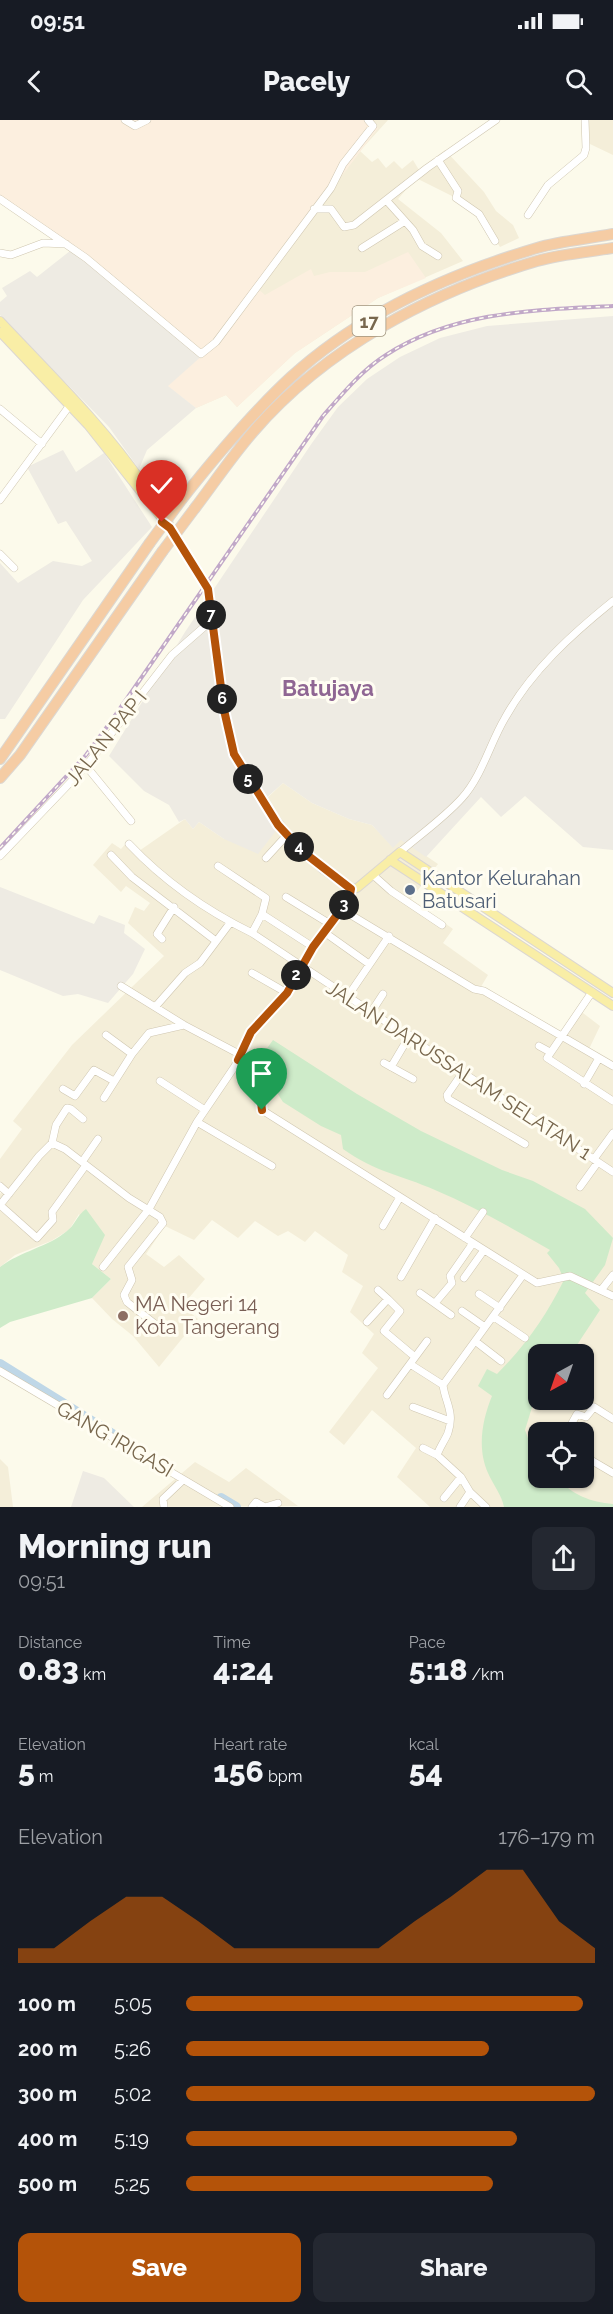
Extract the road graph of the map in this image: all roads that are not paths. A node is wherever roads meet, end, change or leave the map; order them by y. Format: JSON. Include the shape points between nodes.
{"nodes":[{"id":1,"x":124,"y":120,"type":"edge"},
{"id":2,"x":147,"y":120,"type":"edge"},
{"id":3,"x":368,"y":120,"type":"edge"},
{"id":4,"x":496,"y":120,"type":"edge"},
{"id":5,"x":585,"y":120,"type":"edge"},
{"id":6,"x":438,"y":160,"type":"junction"},
{"id":7,"x":0,"y":199,"type":"edge"},
{"id":8,"x":387,"y":201,"type":"junction"},
{"id":9,"x":314,"y":209,"type":"junction"},
{"id":10,"x":528,"y":215,"type":"dead end"},
{"id":11,"x":405,"y":221,"type":"junction"},
{"id":12,"x":613,"y":234,"type":"edge"},
{"id":13,"x":495,"y":241,"type":"dead end"},
{"id":14,"x":66,"y":244,"type":"junction"},
{"id":15,"x":613,"y":248,"type":"edge"},
{"id":16,"x":362,"y":249,"type":"dead end"},
{"id":17,"x":0,"y":253,"type":"edge"},
{"id":18,"x":438,"y":256,"type":"dead end"},
{"id":19,"x":0,"y":321,"type":"edge"},
{"id":20,"x":0,"y":332,"type":"edge"},
{"id":21,"x":9,"y":336,"type":"junction"},
{"id":22,"x":26,"y":354,"type":"junction"},
{"id":23,"x":70,"y":405,"type":"junction"},
{"id":24,"x":0,"y":409,"type":"edge"},
{"id":25,"x":91,"y":423,"type":"junction"},
{"id":26,"x":42,"y":444,"type":"junction"},
{"id":27,"x":0,"y":500,"type":"edge"},
{"id":28,"x":0,"y":554,"type":"edge"},
{"id":29,"x":14,"y":568,"type":"dead end"},
{"id":30,"x":613,"y":601,"type":"edge"},
{"id":31,"x":212,"y":620,"type":"junction"},
{"id":32,"x":0,"y":759,"type":"edge"},
{"id":33,"x":86,"y":766,"type":"junction"},
{"id":34,"x":0,"y":778,"type":"edge"},
{"id":35,"x":131,"y":820,"type":"dead end"},
{"id":36,"x":287,"y":835,"type":"junction"},
{"id":37,"x":129,"y":844,"type":"dead end"},
{"id":38,"x":400,"y":852,"type":"junction"},
{"id":39,"x":111,"y":855,"type":"dead end"},
{"id":40,"x":0,"y":856,"type":"edge"},
{"id":41,"x":266,"y":858,"type":"dead end"},
{"id":42,"x":390,"y":860,"type":"junction"},
{"id":43,"x":218,"y":866,"type":"dead end"},
{"id":44,"x":373,"y":875,"type":"junction"},
{"id":45,"x":351,"y":889,"type":"junction"},
{"id":46,"x":286,"y":897,"type":"dead end"},
{"id":47,"x":174,"y":908,"type":"junction"},
{"id":48,"x":340,"y":909,"type":"junction"},
{"id":49,"x":262,"y":914,"type":"junction"},
{"id":50,"x":230,"y":923,"type":"junction"},
{"id":51,"x":330,"y":924,"type":"junction"},
{"id":52,"x":442,"y":925,"type":"dead end"},
{"id":53,"x":324,"y":932,"type":"junction"},
{"id":54,"x":252,"y":933,"type":"junction"},
{"id":55,"x":389,"y":936,"type":"junction"},
{"id":56,"x":162,"y":939,"type":"dead end"},
{"id":57,"x":216,"y":941,"type":"junction"},
{"id":58,"x":313,"y":947,"type":"junction"},
{"id":59,"x":369,"y":964,"type":"junction"},
{"id":60,"x":301,"y":967,"type":"junction"},
{"id":61,"x":252,"y":973,"type":"dead end"},
{"id":62,"x":121,"y":986,"type":"dead end"},
{"id":63,"x":592,"y":992,"type":"junction"},
{"id":64,"x":287,"y":993,"type":"junction"},
{"id":65,"x":613,"y":993,"type":"edge"},
{"id":66,"x":382,"y":994,"type":"dead end"},
{"id":67,"x":348,"y":996,"type":"junction"},
{"id":68,"x":156,"y":1006,"type":"junction"},
{"id":69,"x":613,"y":1006,"type":"edge"},
{"id":70,"x":372,"y":1011,"type":"junction"},
{"id":71,"x":184,"y":1025,"type":"junction"},
{"id":72,"x":106,"y":1035,"type":"dead end"},
{"id":73,"x":410,"y":1035,"type":"junction"},
{"id":74,"x":560,"y":1037,"type":"junction"},
{"id":75,"x":539,"y":1046,"type":"dead end"},
{"id":76,"x":550,"y":1052,"type":"junction"},
{"id":77,"x":132,"y":1054,"type":"junction"},
{"id":78,"x":239,"y":1058,"type":"junction"},
{"id":79,"x":599,"y":1058,"type":"junction"},
{"id":80,"x":384,"y":1063,"type":"dead end"},
{"id":81,"x":612,"y":1063,"type":"edge"},
{"id":82,"x":391,"y":1067,"type":"junction"},
{"id":83,"x":463,"y":1072,"type":"junction"},
{"id":84,"x":413,"y":1079,"type":"dead end"},
{"id":85,"x":114,"y":1081,"type":"junction"},
{"id":86,"x":160,"y":1081,"type":"dead end"},
{"id":87,"x":584,"y":1084,"type":"junction"},
{"id":88,"x":63,"y":1089,"type":"dead end"},
{"id":89,"x":104,"y":1098,"type":"dead end"},
{"id":90,"x":613,"y":1101,"type":"edge"},
{"id":91,"x":205,"y":1110,"type":"junction"},
{"id":92,"x":83,"y":1119,"type":"dead end"},
{"id":93,"x":197,"y":1122,"type":"junction"},
{"id":94,"x":613,"y":1133,"type":"edge"},
{"id":95,"x":98,"y":1139,"type":"dead end"},
{"id":96,"x":52,"y":1143,"type":"junction"},
{"id":97,"x":525,"y":1144,"type":"dead end"},
{"id":98,"x":596,"y":1160,"type":"junction"},
{"id":99,"x":84,"y":1164,"type":"junction"},
{"id":100,"x":272,"y":1166,"type":"dead end"},
{"id":101,"x":613,"y":1172,"type":"edge"},
{"id":102,"x":0,"y":1186,"type":"edge"},
{"id":103,"x":580,"y":1187,"type":"dead end"},
{"id":104,"x":9,"y":1194,"type":"junction"},
{"id":105,"x":400,"y":1197,"type":"junction"},
{"id":106,"x":0,"y":1205,"type":"edge"},
{"id":107,"x":149,"y":1209,"type":"junction"},
{"id":108,"x":483,"y":1212,"type":"dead end"},
{"id":109,"x":435,"y":1218,"type":"junction"},
{"id":110,"x":383,"y":1226,"type":"dead end"},
{"id":111,"x":465,"y":1238,"type":"junction"},
{"id":112,"x":473,"y":1243,"type":"junction"},
{"id":113,"x":484,"y":1251,"type":"junction"},
{"id":114,"x":103,"y":1268,"type":"dead end"},
{"id":115,"x":523,"y":1275,"type":"junction"},
{"id":116,"x":613,"y":1275,"type":"edge"},
{"id":117,"x":401,"y":1277,"type":"dead end"},
{"id":118,"x":464,"y":1278,"type":"dead end"},
{"id":119,"x":602,"y":1289,"type":"junction"},
{"id":120,"x":378,"y":1290,"type":"dead end"},
{"id":121,"x":420,"y":1293,"type":"dead end"},
{"id":122,"x":479,"y":1294,"type":"dead end"},
{"id":123,"x":613,"y":1296,"type":"edge"},
{"id":124,"x":388,"y":1299,"type":"junction"},
{"id":125,"x":435,"y":1304,"type":"junction"},
{"id":126,"x":500,"y":1308,"type":"junction"},
{"id":127,"x":462,"y":1311,"type":"dead end"},
{"id":128,"x":451,"y":1315,"type":"dead end"},
{"id":129,"x":494,"y":1317,"type":"junction"},
{"id":130,"x":368,"y":1322,"type":"dead end"},
{"id":131,"x":155,"y":1324,"type":"dead end"},
{"id":132,"x":485,"y":1328,"type":"junction"},
{"id":133,"x":525,"y":1338,"type":"dead end"},
{"id":134,"x":427,"y":1341,"type":"dead end"},
{"id":135,"x":475,"y":1341,"type":"junction"},
{"id":136,"x":415,"y":1357,"type":"junction"},
{"id":137,"x":501,"y":1361,"type":"dead end"},
{"id":138,"x":410,"y":1364,"type":"junction"},
{"id":139,"x":0,"y":1371,"type":"edge"},
{"id":140,"x":443,"y":1385,"type":"junction"},
{"id":141,"x":387,"y":1395,"type":"dead end"},
{"id":142,"x":413,"y":1407,"type":"dead end"},
{"id":143,"x":613,"y":1419,"type":"edge"},
{"id":144,"x":450,"y":1421,"type":"junction"},
{"id":145,"x":572,"y":1422,"type":"edge"},
{"id":146,"x":423,"y":1448,"type":"dead end"},
{"id":147,"x":437,"y":1455,"type":"junction"},
{"id":148,"x":594,"y":1461,"type":"edge"},
{"id":149,"x":612,"y":1469,"type":"edge"},
{"id":150,"x":461,"y":1477,"type":"junction"},
{"id":151,"x":183,"y":1480,"type":"junction"},
{"id":152,"x":470,"y":1492,"type":"junction"},
{"id":153,"x":444,"y":1498,"type":"dead end"},
{"id":154,"x":278,"y":1503,"type":"dead end"},
{"id":155,"x":164,"y":1507,"type":"edge"},
{"id":156,"x":230,"y":1507,"type":"edge"},
{"id":157,"x":252,"y":1507,"type":"edge"},
{"id":158,"x":460,"y":1507,"type":"edge"},
{"id":159,"x":486,"y":1507,"type":"edge"}],
"edges":[{"from":1,"to":2,"type":"street","via":[[135,126]]},
{"from":3,"to":9,"type":"street","via":[[373,126]]},
{"from":4,"to":6,"type":"street"},
{"from":5,"to":10,"type":"street","via":[[584,155],[548,185]]},
{"from":6,"to":8,"type":"street"},
{"from":6,"to":13,"type":"street","via":[[458,191],[456,198],[479,214]]},
{"from":7,"to":14,"type":"street"},
{"from":8,"to":9,"type":"street","via":[[346,228],[331,209]]},
{"from":8,"to":11,"type":"street"},
{"from":9,"to":14,"type":"street","via":[[216,342],[201,354]]},
{"from":11,"to":16,"type":"street"},
{"from":11,"to":18,"type":"street","via":[[422,246]]},
{"from":12,"to":32,"type":"highway","number":"17","bridge":true,"via":[[538,248],[477,268],[412,296],[345,335],[293,375],[245,422],[182,499]]},
{"from":14,"to":17,"type":"street","via":[[43,243],[11,255]]},
{"from":15,"to":34,"type":"highway","number":"17","bridge":true,"via":[[539,261],[417,307],[351,346],[301,385],[254,431],[195,508]]},
{"from":19,"to":21,"type":"main road"},
{"from":20,"to":21,"type":"main road"},
{"from":21,"to":22,"type":"main road"},
{"from":22,"to":23,"type":"main road"},
{"from":22,"to":25,"type":"main road"},
{"from":23,"to":25,"type":"main road"},
{"from":23,"to":26,"type":"street"},
{"from":24,"to":26,"type":"street"},
{"from":25,"to":31,"type":"main road","via":[[170,528],[208,589]]},
{"from":26,"to":27,"type":"street"},
{"from":28,"to":29,"type":"street"},
{"from":30,"to":38,"type":"street","via":[[573,633],[521,693],[463,797]]},
{"from":31,"to":33,"type":"street","name":"JALAN PAP I","via":[[172,655]]},
{"from":31,"to":36,"type":"main road","via":[[234,754]]},
{"from":33,"to":35,"type":"street"},
{"from":33,"to":40,"type":"street","name":"JALAN PAP I"},
{"from":36,"to":41,"type":"street"},
{"from":36,"to":45,"type":"main road"},
{"from":37,"to":50,"type":"street","name":"JALAN DARUSSALAM SELATAN 1","via":[[150,867]]},
{"from":38,"to":42,"type":"main road"},
{"from":38,"to":65,"type":"main road"},
{"from":39,"to":47,"type":"street","via":[[132,877]]},
{"from":42,"to":44,"type":"main road"},
{"from":42,"to":63,"type":"main road"},
{"from":43,"to":49,"type":"street","via":[[266,898]]},
{"from":44,"to":45,"type":"main road"},
{"from":44,"to":52,"type":"street"},
{"from":45,"to":48,"type":"street","via":[[349,899]]},
{"from":46,"to":51,"type":"street"},
{"from":47,"to":56,"type":"street","via":[[157,934]]},
{"from":47,"to":57,"type":"street"},
{"from":48,"to":51,"type":"street"},
{"from":48,"to":55,"type":"street"},
{"from":49,"to":54,"type":"street"},
{"from":49,"to":58,"type":"street"},
{"from":50,"to":54,"type":"street","name":"JALAN DARUSSALAM SELATAN 1"},
{"from":50,"to":57,"type":"street"},
{"from":51,"to":53,"type":"street"},
{"from":53,"to":58,"type":"street"},
{"from":53,"to":59,"type":"street"},
{"from":54,"to":60,"type":"street","name":"JALAN DARUSSALAM SELATAN 1"},
{"from":55,"to":59,"type":"street"},
{"from":55,"to":74,"type":"street"},
{"from":57,"to":68,"type":"street","via":[[200,963],[185,973]]},
{"from":58,"to":60,"type":"street"},
{"from":59,"to":67,"type":"street"},
{"from":60,"to":64,"type":"street"},
{"from":60,"to":67,"type":"street","name":"JALAN DARUSSALAM SELATAN 1"},
{"from":61,"to":64,"type":"street"},
{"from":62,"to":68,"type":"street"},
{"from":63,"to":69,"type":"main road"},
{"from":63,"to":74,"type":"street"},
{"from":64,"to":78,"type":"street","via":[[257,1024]]},
{"from":66,"to":70,"type":"street"},
{"from":67,"to":70,"type":"street","name":"JALAN DARUSSALAM SELATAN 1"},
{"from":68,"to":71,"type":"street"},
{"from":70,"to":73,"type":"street","name":"JALAN DARUSSALAM SELATAN 1"},
{"from":71,"to":77,"type":"street","via":[[149,1033]]},
{"from":71,"to":78,"type":"street"},
{"from":72,"to":77,"type":"street"},
{"from":73,"to":82,"type":"street"},
{"from":73,"to":83,"type":"street","name":"JALAN DARUSSALAM SELATAN 1"},
{"from":74,"to":76,"type":"street"},
{"from":74,"to":79,"type":"street"},
{"from":75,"to":76,"type":"street"},
{"from":76,"to":87,"type":"street","via":[[547,1059]]},
{"from":77,"to":85,"type":"street"},
{"from":78,"to":91,"type":"street"},
{"from":78,"to":105,"type":"street","via":[[264,1076],[262,1110]]},
{"from":79,"to":81,"type":"street"},
{"from":79,"to":87,"type":"street"},
{"from":80,"to":82,"type":"street"},
{"from":82,"to":84,"type":"street"},
{"from":83,"to":97,"type":"street","via":[[448,1099]]},
{"from":83,"to":98,"type":"street","name":"JALAN DARUSSALAM SELATAN 1"},
{"from":85,"to":88,"type":"street","via":[[94,1070],[75,1096]]},
{"from":85,"to":89,"type":"street"},
{"from":86,"to":91,"type":"street"},
{"from":87,"to":90,"type":"street"},
{"from":91,"to":93,"type":"street"},
{"from":92,"to":96,"type":"street","via":[[67,1108],[56,1125]]},
{"from":93,"to":100,"type":"street"},
{"from":93,"to":107,"type":"street"},
{"from":94,"to":98,"type":"street"},
{"from":95,"to":99,"type":"street"},
{"from":96,"to":99,"type":"street"},
{"from":96,"to":104,"type":"street"},
{"from":98,"to":101,"type":"street","name":"JALAN DARUSSALAM SELATAN 1"},
{"from":98,"to":103,"type":"street"},
{"from":99,"to":106,"type":"street","via":[[52,1212],[53,1220],[37,1238]]},
{"from":99,"to":107,"type":"street"},
{"from":102,"to":104,"type":"street"},
{"from":104,"to":106,"type":"street"},
{"from":105,"to":109,"type":"street"},
{"from":105,"to":110,"type":"street"},
{"from":107,"to":114,"type":"street"},
{"from":107,"to":131,"type":"street","via":[[163,1223],[129,1267],[132,1280],[124,1296]]},
{"from":108,"to":111,"type":"street"},
{"from":109,"to":111,"type":"street"},
{"from":109,"to":117,"type":"street"},
{"from":111,"to":112,"type":"street"},
{"from":112,"to":113,"type":"street"},
{"from":112,"to":125,"type":"street","via":[[450,1276],[452,1283]]},
{"from":113,"to":115,"type":"street"},
{"from":113,"to":118,"type":"street"},
{"from":115,"to":119,"type":"street","via":[[537,1282],[570,1276]]},
{"from":115,"to":126,"type":"street"},
{"from":116,"to":119,"type":"street"},
{"from":119,"to":123,"type":"street"},
{"from":120,"to":124,"type":"street"},
{"from":121,"to":125,"type":"street"},
{"from":122,"to":126,"type":"street"},
{"from":124,"to":130,"type":"street"},
{"from":124,"to":136,"type":"street","via":[[400,1311],[384,1331]]},
{"from":125,"to":128,"type":"street"},
{"from":126,"to":129,"type":"street"},
{"from":127,"to":132,"type":"street"},
{"from":129,"to":132,"type":"street"},
{"from":129,"to":133,"type":"street"},
{"from":132,"to":135,"type":"street"},
{"from":134,"to":136,"type":"street"},
{"from":135,"to":137,"type":"street"},
{"from":135,"to":140,"type":"street"},
{"from":136,"to":138,"type":"street"},
{"from":138,"to":140,"type":"street"},
{"from":138,"to":141,"type":"street"},
{"from":139,"to":151,"type":"street","name":"GANG IRIGASI"},
{"from":140,"to":144,"type":"street"},
{"from":142,"to":144,"type":"street"},
{"from":143,"to":145,"type":"street","via":[[594,1407],[586,1417],[577,1413]]},
{"from":144,"to":147,"type":"street"},
{"from":146,"to":147,"type":"street"},
{"from":147,"to":150,"type":"street"},
{"from":148,"to":149,"type":"street"},
{"from":150,"to":152,"type":"street"},
{"from":150,"to":153,"type":"street"},
{"from":151,"to":155,"type":"street","via":[[163,1499]]},
{"from":151,"to":156,"type":"street","name":"GANG IRIGASI"},
{"from":152,"to":158,"type":"street"},
{"from":152,"to":159,"type":"street"},
{"from":154,"to":157,"type":"street","via":[[265,1507],[256,1502]]}]}
